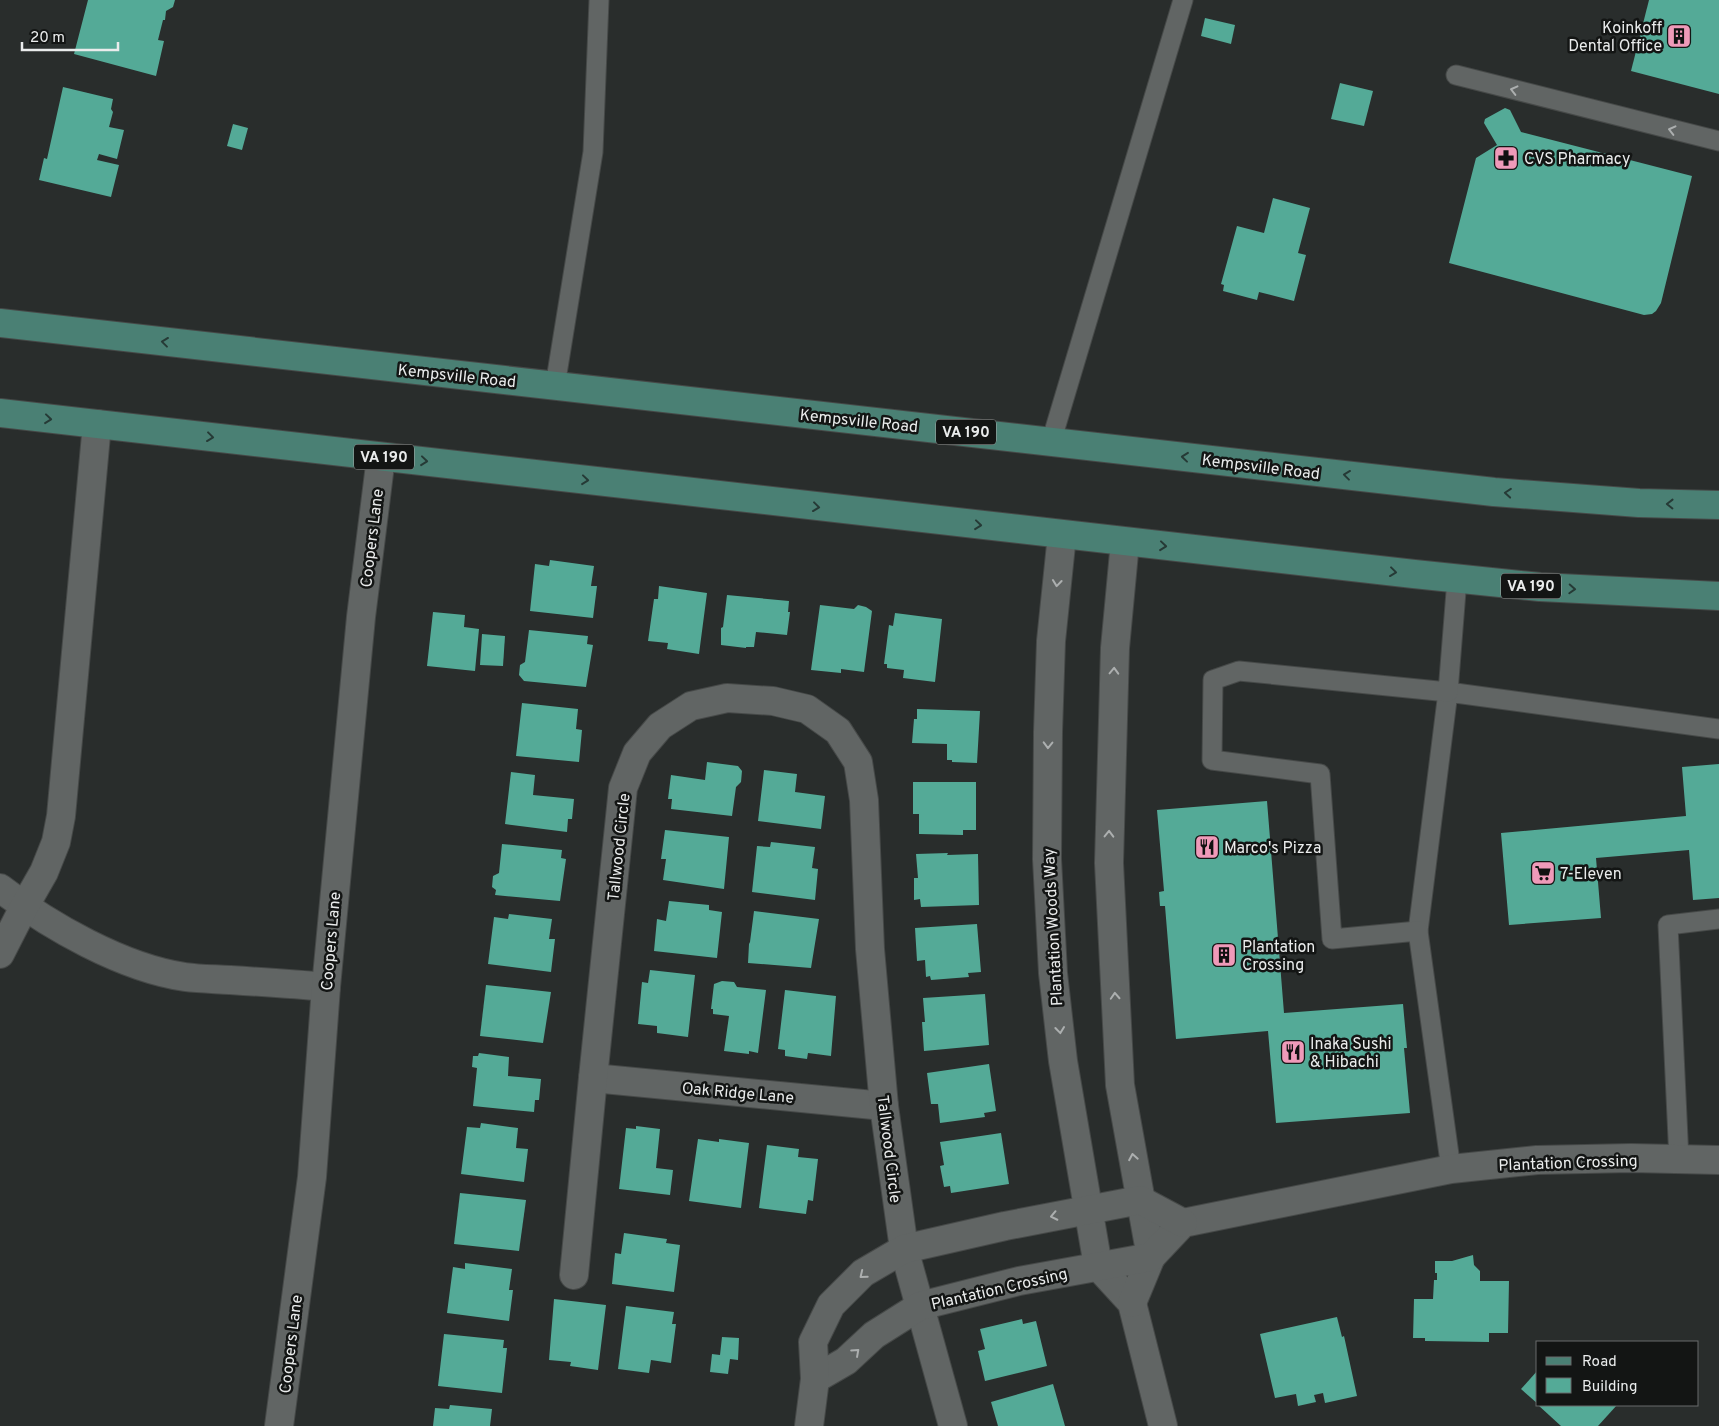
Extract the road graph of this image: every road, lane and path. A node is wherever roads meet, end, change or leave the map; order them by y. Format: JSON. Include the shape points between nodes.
{"nodes":[{"id":1,"x":599,"y":0,"type":"edge"},
{"id":2,"x":1183,"y":0,"type":"edge"},
{"id":3,"x":1456,"y":75,"type":"dead end"},
{"id":4,"x":1719,"y":142,"type":"edge"},
{"id":5,"x":0,"y":322,"type":"edge"},
{"id":6,"x":556,"y":386,"type":"junction"},
{"id":7,"x":0,"y":413,"type":"edge"},
{"id":8,"x":98,"y":424,"type":"junction"},
{"id":9,"x":1051,"y":442,"type":"junction"},
{"id":10,"x":381,"y":457,"type":"junction"},
{"id":11,"x":1719,"y":505,"type":"edge"},
{"id":12,"x":1062,"y":534,"type":"junction"},
{"id":13,"x":1125,"y":542,"type":"junction"},
{"id":14,"x":1457,"y":579,"type":"junction"},
{"id":15,"x":1719,"y":596,"type":"edge"},
{"id":16,"x":1448,"y":692,"type":"junction"},
{"id":17,"x":1719,"y":728,"type":"edge"},
{"id":18,"x":0,"y":888,"type":"edge"},
{"id":19,"x":24,"y":907,"type":"junction"},
{"id":20,"x":1719,"y":919,"type":"edge"},
{"id":21,"x":1418,"y":931,"type":"junction"},
{"id":22,"x":0,"y":954,"type":"edge"},
{"id":23,"x":326,"y":987,"type":"junction"},
{"id":24,"x":592,"y":1078,"type":"junction"},
{"id":25,"x":884,"y":1106,"type":"junction"},
{"id":26,"x":1679,"y":1160,"type":"junction"},
{"id":27,"x":1719,"y":1160,"type":"edge"},
{"id":28,"x":1451,"y":1169,"type":"junction"},
{"id":29,"x":1140,"y":1200,"type":"junction"},
{"id":30,"x":1089,"y":1209,"type":"junction"},
{"id":31,"x":1183,"y":1223,"type":"junction"},
{"id":32,"x":904,"y":1248,"type":"junction"},
{"id":33,"x":1151,"y":1257,"type":"junction"},
{"id":34,"x":1098,"y":1266,"type":"junction"},
{"id":35,"x":574,"y":1275,"type":"dead end"},
{"id":36,"x":1132,"y":1303,"type":"junction"},
{"id":37,"x":920,"y":1306,"type":"junction"},
{"id":38,"x":815,"y":1379,"type":"junction"},
{"id":39,"x":279,"y":1426,"type":"edge"},
{"id":40,"x":809,"y":1426,"type":"edge"},
{"id":41,"x":953,"y":1426,"type":"edge"},
{"id":42,"x":1163,"y":1426,"type":"edge"}],
"edges":[{"from":1,"to":6,"type":"lane","via":[[593,152]]},
{"from":2,"to":9,"type":"lane"},
{"from":4,"to":3,"type":"lane","one_way":true},
{"from":6,"to":5,"type":"main road","name":"Kempsville Road","number":"VA 190","one_way":true},
{"from":6,"to":9,"type":"main road","name":"Kempsville Road","number":"VA 190"},
{"from":7,"to":8,"type":"main road","number":"VA 190","one_way":true},
{"from":8,"to":10,"type":"main road","number":"VA 190","one_way":true},
{"from":8,"to":19,"type":"street","via":[[61,816],[56,842],[44,872]]},
{"from":11,"to":9,"type":"main road","name":"Kempsville Road","number":"VA 190","one_way":true,"via":[[1638,504],[1494,492]]},
{"from":10,"to":12,"type":"main road","number":"VA 190","one_way":true},
{"from":10,"to":23,"type":"street","name":"Coopers Lane","via":[[361,617]]},
{"from":12,"to":13,"type":"main road","number":"VA 190"},
{"from":12,"to":30,"type":"street","name":"Plantation Woods Way","one_way":true,"via":[[1051,640],[1047,859],[1053,973],[1063,1060]]},
{"from":13,"to":14,"type":"main road","number":"VA 190","one_way":true},
{"from":29,"to":13,"type":"street","one_way":true,"via":[[1120,1085],[1109,863],[1115,648]]},
{"from":14,"to":15,"type":"main road","number":"VA 190","one_way":true,"via":[[1540,587]]},
{"from":14,"to":16,"type":"lane"},
{"from":16,"to":17,"type":"lane"},
{"from":16,"to":21,"type":"lane"},
{"from":16,"to":21,"type":"lane","via":[[1239,671],[1213,680],[1212,760],[1320,774],[1332,938]]},
{"from":18,"to":19,"type":"street"},
{"from":19,"to":22,"type":"street"},
{"from":19,"to":23,"type":"street","via":[[104,951],[147,968],[184,977]]},
{"from":20,"to":26,"type":"lane","via":[[1668,925]]},
{"from":21,"to":28,"type":"lane"},
{"from":23,"to":39,"type":"street","name":"Coopers Lane","via":[[312,1177]]},
{"from":24,"to":25,"type":"street","name":"Oak Ridge Lane"},
{"from":24,"to":25,"type":"street","name":"Tallwood Circle","via":[[624,788],[637,753],[660,726],[691,706],[727,698],[774,701],[807,708],[838,731],[858,762],[864,800],[870,949]]},
{"from":24,"to":35,"type":"street","name":"Tallwood Circle"},
{"from":25,"to":32,"type":"street","name":"Tallwood Circle"},
{"from":26,"to":27,"type":"street","name":"Plantation Crossing"},
{"from":26,"to":28,"type":"street","name":"Plantation Crossing","via":[[1537,1160]]},
{"from":28,"to":31,"type":"street","name":"Plantation Crossing"},
{"from":29,"to":30,"type":"street"},
{"from":29,"to":31,"type":"street"},
{"from":29,"to":33,"type":"street"},
{"from":30,"to":32,"type":"street","one_way":true},
{"from":30,"to":34,"type":"street","name":"Plantation Woods Way"},
{"from":31,"to":33,"type":"street"},
{"from":32,"to":37,"type":"street","name":"Tallwood Circle"},
{"from":32,"to":38,"type":"street","one_way":true,"via":[[863,1273],[831,1304],[813,1342]]},
{"from":33,"to":34,"type":"street","name":"Plantation Crossing"},
{"from":33,"to":36,"type":"street"},
{"from":34,"to":36,"type":"street"},
{"from":34,"to":37,"type":"street","name":"Plantation Crossing","via":[[1019,1281]]},
{"from":36,"to":42,"type":"street"},
{"from":38,"to":37,"type":"street","name":"Plantation Crossing","one_way":true,"via":[[846,1361],[874,1335]]},
{"from":37,"to":41,"type":"street","name":"Tallwood Circle"},
{"from":38,"to":40,"type":"street"}]}
